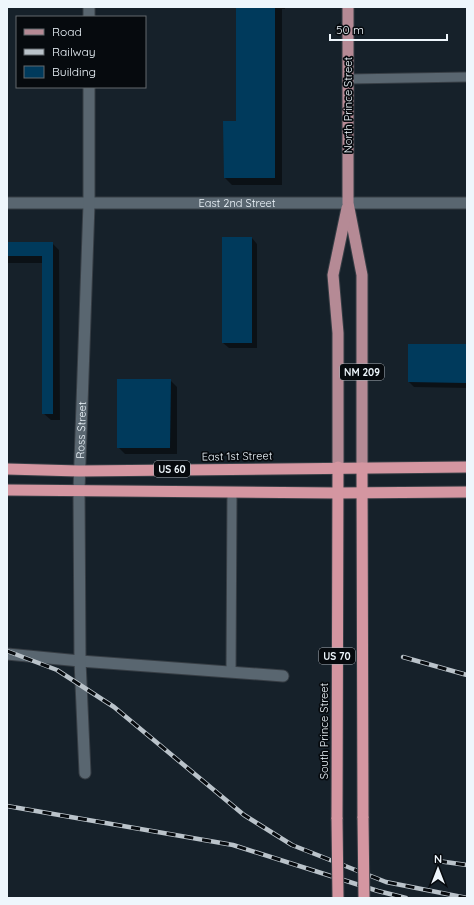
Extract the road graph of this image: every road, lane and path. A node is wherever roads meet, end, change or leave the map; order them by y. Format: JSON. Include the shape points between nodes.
{"nodes":[{"id":1,"x":348,"y":7,"type":"edge"},
{"id":2,"x":467,"y":77,"type":"edge"},
{"id":3,"x":348,"y":79,"type":"junction"},
{"id":4,"x":89,"y":88,"type":"edge"},
{"id":5,"x":7,"y":203,"type":"edge"},
{"id":6,"x":348,"y":203,"type":"junction"},
{"id":7,"x":467,"y":203,"type":"edge"},
{"id":8,"x":90,"y":204,"type":"junction"},
{"id":9,"x":338,"y":467,"type":"junction"},
{"id":10,"x":467,"y":467,"type":"edge"},
{"id":11,"x":362,"y":468,"type":"junction"},
{"id":12,"x":7,"y":469,"type":"edge"},
{"id":13,"x":79,"y":471,"type":"junction"},
{"id":14,"x":7,"y":490,"type":"edge"},
{"id":15,"x":79,"y":490,"type":"junction"},
{"id":16,"x":232,"y":492,"type":"junction"},
{"id":17,"x":362,"y":492,"type":"junction"},
{"id":18,"x":467,"y":492,"type":"edge"},
{"id":19,"x":337,"y":493,"type":"junction"},
{"id":20,"x":7,"y":654,"type":"edge"},
{"id":21,"x":80,"y":661,"type":"junction"},
{"id":22,"x":231,"y":672,"type":"junction"},
{"id":23,"x":283,"y":676,"type":"dead end"},
{"id":24,"x":85,"y":773,"type":"dead end"},
{"id":25,"x":338,"y":898,"type":"edge"},
{"id":26,"x":364,"y":898,"type":"edge"}],
"edges":[{"from":1,"to":3,"type":"main road","name":"North Prince Street","number":"NM 209"},
{"from":2,"to":3,"type":"lane"},
{"from":3,"to":6,"type":"main road","name":"North Prince Street","number":"NM 209"},
{"from":4,"to":8,"type":"street","name":"Ross Street"},
{"from":5,"to":8,"type":"street","name":"East 2nd Street"},
{"from":6,"to":7,"type":"street","name":"East 2nd Street"},
{"from":6,"to":8,"type":"street","name":"East 2nd Street"},
{"from":6,"to":9,"type":"main road","name":"North Prince Street","number":"NM 209","via":[[333,275],[338,333]]},
{"from":6,"to":11,"type":"main road","name":"North Prince Street","number":"NM 209","via":[[362,275]]},
{"from":8,"to":13,"type":"street","name":"Ross Street"},
{"from":9,"to":11,"type":"highway","name":"East 1st Street","number":"US 60"},
{"from":9,"to":13,"type":"highway","name":"East 1st Street","number":"US 60"},
{"from":9,"to":19,"type":"highway","name":"South Prince Street","number":"US 70"},
{"from":10,"to":11,"type":"highway","name":"East 1st Street","number":"US 60"},
{"from":11,"to":17,"type":"highway","number":"US 70"},
{"from":12,"to":13,"type":"highway","name":"East 1st Street","number":"US 60"},
{"from":13,"to":15,"type":"street","name":"Ross Street"},
{"from":14,"to":15,"type":"highway","number":"US 60"},
{"from":15,"to":16,"type":"highway","number":"US 60"},
{"from":15,"to":21,"type":"street","name":"Ross Street"},
{"from":16,"to":19,"type":"highway","number":"US 60"},
{"from":16,"to":22,"type":"lane"},
{"from":17,"to":18,"type":"highway","number":"US 60"},
{"from":17,"to":19,"type":"highway","number":"US 60"},
{"from":17,"to":26,"type":"highway","number":"US 70","bridge":true},
{"from":19,"to":25,"type":"highway","name":"South Prince Street","number":"US 70","bridge":true},
{"from":20,"to":21,"type":"street"},
{"from":21,"to":22,"type":"street"},
{"from":21,"to":24,"type":"street","name":"Ross Street"},
{"from":22,"to":23,"type":"street"}]}
